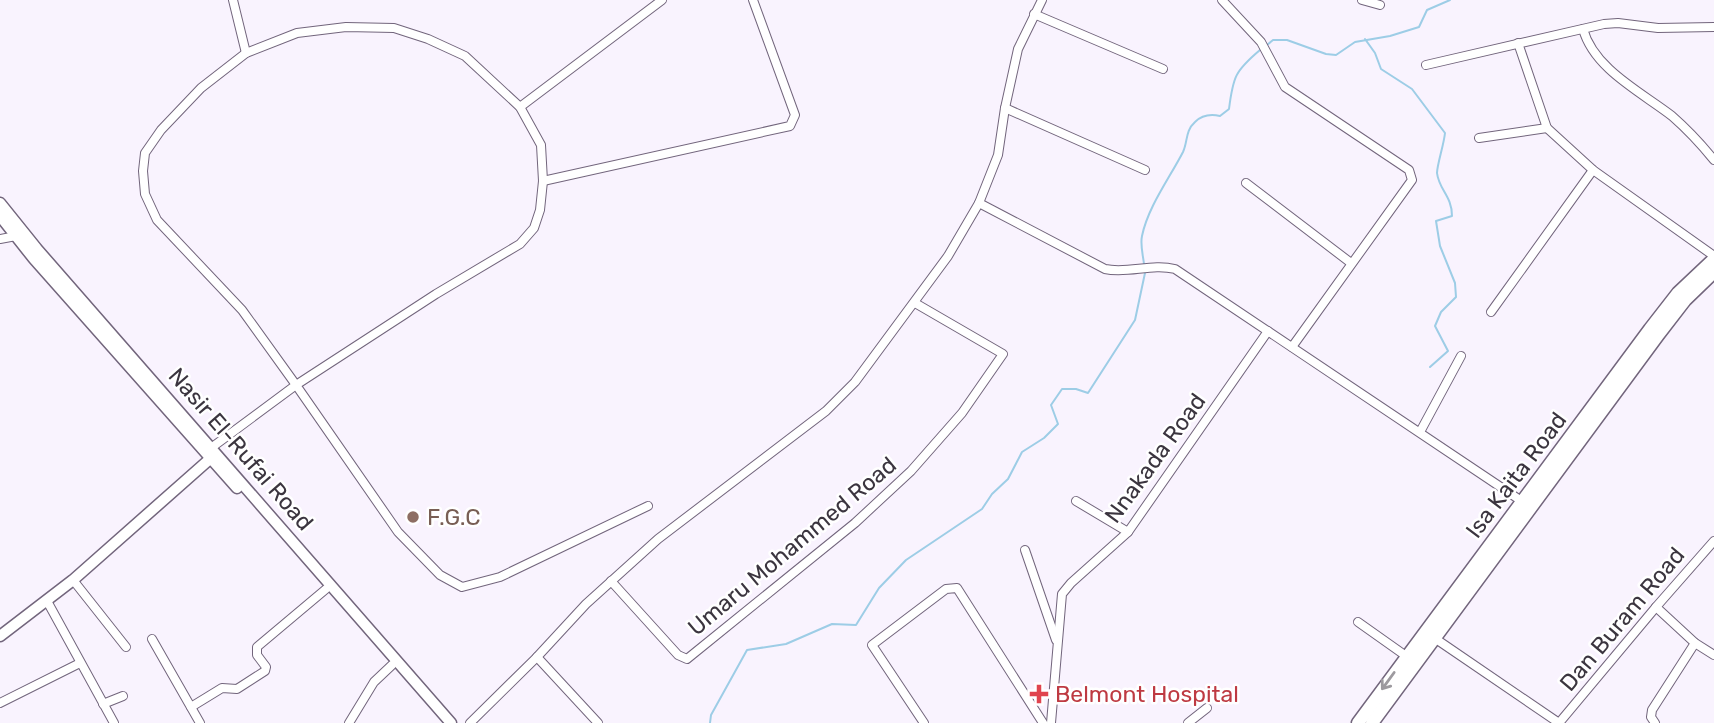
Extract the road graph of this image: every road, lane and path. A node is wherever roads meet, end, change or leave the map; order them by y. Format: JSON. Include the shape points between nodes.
{"nodes":[{"id":1,"x":233,"y":0,"type":"edge"},
{"id":2,"x":662,"y":0,"type":"edge"},
{"id":3,"x":753,"y":0,"type":"edge"},
{"id":4,"x":1042,"y":0,"type":"edge"},
{"id":5,"x":1222,"y":0,"type":"edge"},
{"id":6,"x":1362,"y":0,"type":"edge"},
{"id":7,"x":1380,"y":5,"type":"dead end"},
{"id":8,"x":1034,"y":14,"type":"junction"},
{"id":9,"x":1714,"y":27,"type":"edge"},
{"id":10,"x":1583,"y":29,"type":"junction"},
{"id":11,"x":1518,"y":43,"type":"junction"},
{"id":12,"x":247,"y":53,"type":"junction"},
{"id":13,"x":1426,"y":65,"type":"dead end"},
{"id":14,"x":1163,"y":69,"type":"dead end"},
{"id":15,"x":520,"y":107,"type":"junction"},
{"id":16,"x":1005,"y":108,"type":"junction"},
{"id":17,"x":1547,"y":128,"type":"junction"},
{"id":18,"x":1479,"y":138,"type":"dead end"},
{"id":19,"x":1714,"y":160,"type":"edge"},
{"id":20,"x":1145,"y":170,"type":"dead end"},
{"id":21,"x":1593,"y":170,"type":"junction"},
{"id":22,"x":543,"y":181,"type":"junction"},
{"id":23,"x":1246,"y":183,"type":"dead end"},
{"id":24,"x":0,"y":203,"type":"edge"},
{"id":25,"x":979,"y":203,"type":"junction"},
{"id":26,"x":0,"y":216,"type":"edge"},
{"id":27,"x":16,"y":236,"type":"junction"},
{"id":28,"x":0,"y":239,"type":"edge"},
{"id":29,"x":1714,"y":258,"type":"edge"},
{"id":30,"x":1351,"y":263,"type":"junction"},
{"id":31,"x":1714,"y":272,"type":"edge"},
{"id":32,"x":915,"y":303,"type":"junction"},
{"id":33,"x":1491,"y":312,"type":"dead end"},
{"id":34,"x":90,"y":315,"type":"junction"},
{"id":35,"x":1268,"y":331,"type":"junction"},
{"id":36,"x":1654,"y":332,"type":"junction"},
{"id":37,"x":1292,"y":347,"type":"junction"},
{"id":38,"x":1461,"y":356,"type":"dead end"},
{"id":39,"x":296,"y":385,"type":"junction"},
{"id":40,"x":1420,"y":432,"type":"junction"},
{"id":41,"x":211,"y":453,"type":"junction"},
{"id":42,"x":1076,"y":501,"type":"dead end"},
{"id":43,"x":1523,"y":502,"type":"junction"},
{"id":44,"x":648,"y":506,"type":"dead end"},
{"id":45,"x":1128,"y":533,"type":"junction"},
{"id":46,"x":1714,"y":541,"type":"edge"},
{"id":47,"x":292,"y":545,"type":"junction"},
{"id":48,"x":1025,"y":550,"type":"dead end"},
{"id":49,"x":73,"y":580,"type":"junction"},
{"id":50,"x":611,"y":581,"type":"junction"},
{"id":51,"x":326,"y":589,"type":"junction"},
{"id":52,"x":47,"y":601,"type":"junction"},
{"id":53,"x":1656,"y":607,"type":"junction"},
{"id":54,"x":1358,"y":622,"type":"dead end"},
{"id":55,"x":1430,"y":634,"type":"junction"},
{"id":56,"x":0,"y":636,"type":"edge"},
{"id":57,"x":152,"y":639,"type":"dead end"},
{"id":58,"x":1695,"y":643,"type":"junction"},
{"id":59,"x":1057,"y":644,"type":"junction"},
{"id":60,"x":126,"y":647,"type":"dead end"},
{"id":61,"x":1714,"y":655,"type":"edge"},
{"id":62,"x":1406,"y":656,"type":"junction"},
{"id":63,"x":537,"y":657,"type":"junction"},
{"id":64,"x":391,"y":661,"type":"junction"},
{"id":65,"x":80,"y":663,"type":"junction"},
{"id":66,"x":123,"y":696,"type":"dead end"},
{"id":67,"x":0,"y":703,"type":"edge"},
{"id":68,"x":103,"y":704,"type":"junction"},
{"id":69,"x":191,"y":707,"type":"junction"},
{"id":70,"x":1207,"y":708,"type":"dead end"},
{"id":71,"x":114,"y":723,"type":"edge"},
{"id":72,"x":200,"y":723,"type":"edge"},
{"id":73,"x":349,"y":723,"type":"edge"},
{"id":74,"x":442,"y":723,"type":"edge"},
{"id":75,"x":451,"y":723,"type":"edge"},
{"id":76,"x":470,"y":723,"type":"edge"},
{"id":77,"x":598,"y":723,"type":"edge"},
{"id":78,"x":924,"y":723,"type":"edge"},
{"id":79,"x":1043,"y":723,"type":"edge"},
{"id":80,"x":1051,"y":723,"type":"edge"},
{"id":81,"x":1188,"y":723,"type":"edge"},
{"id":82,"x":1358,"y":723,"type":"edge"},
{"id":83,"x":1372,"y":723,"type":"edge"},
{"id":84,"x":1559,"y":723,"type":"edge"},
{"id":85,"x":1656,"y":723,"type":"edge"}],
"edges":[{"from":1,"to":12,"type":"street"},
{"from":2,"to":15,"type":"street"},
{"from":3,"to":22,"type":"street","via":[[795,115],[790,127]]},
{"from":4,"to":8,"type":"street"},
{"from":5,"to":30,"type":"street","via":[[1261,42],[1290,92],[1412,176]]},
{"from":6,"to":7,"type":"street"},
{"from":8,"to":14,"type":"street"},
{"from":8,"to":16,"type":"street","via":[[1018,49]]},
{"from":9,"to":10,"type":"street","via":[[1658,29],[1618,23]]},
{"from":10,"to":11,"type":"street"},
{"from":10,"to":19,"type":"street","via":[[1601,61],[1696,138]]},
{"from":11,"to":13,"type":"street"},
{"from":11,"to":17,"type":"street"},
{"from":12,"to":15,"type":"street","via":[[297,33],[394,28],[465,56]]},
{"from":12,"to":39,"type":"street","via":[[201,88],[161,130],[145,153],[145,194],[157,220],[242,310]]},
{"from":15,"to":22,"type":"street","via":[[541,145]]},
{"from":16,"to":20,"type":"street"},
{"from":16,"to":25,"type":"street","via":[[998,155]]},
{"from":17,"to":18,"type":"street"},
{"from":17,"to":21,"type":"street"},
{"from":21,"to":29,"type":"street"},
{"from":21,"to":33,"type":"street"},
{"from":22,"to":39,"type":"street","via":[[534,228],[520,244]]},
{"from":23,"to":30,"type":"street"},
{"from":24,"to":34,"type":"main road","name":"Nasir El-Rufai Road"},
{"from":25,"to":32,"type":"street"},
{"from":25,"to":35,"type":"street","via":[[1105,269],[1162,265],[1175,269]]},
{"from":26,"to":27,"type":"main road","name":"Nasir El-Rufai Road"},
{"from":27,"to":28,"type":"street"},
{"from":27,"to":34,"type":"main road","name":"Nasir El-Rufai Road"},
{"from":29,"to":36,"type":"main road","name":"Isa Kaita Road","via":[[1678,293]]},
{"from":30,"to":37,"type":"street"},
{"from":31,"to":36,"type":"main road","name":"Isa Kaita Road"},
{"from":32,"to":50,"type":"street","via":[[855,382],[826,411],[658,539]]},
{"from":32,"to":50,"type":"street","name":"Umaru Mohammed Road","via":[[1003,354],[962,413],[911,471],[864,514],[687,659]]},
{"from":34,"to":41,"type":"main road","name":"Nasir El-Rufai Road"},
{"from":35,"to":37,"type":"street"},
{"from":35,"to":45,"type":"street","name":"Nnakada Road"},
{"from":36,"to":43,"type":"main road","name":"Isa Kaita Road"},
{"from":36,"to":55,"type":"main road","name":"Isa Kaita Road"},
{"from":37,"to":40,"type":"street"},
{"from":38,"to":40,"type":"street"},
{"from":39,"to":41,"type":"street"},
{"from":39,"to":44,"type":"street","via":[[398,532],[440,575],[462,587],[500,577]]},
{"from":40,"to":43,"type":"street"},
{"from":41,"to":47,"type":"main road","name":"Nasir El-Rufai Road"},
{"from":41,"to":49,"type":"main road"},
{"from":42,"to":45,"type":"street"},
{"from":43,"to":55,"type":"main road","name":"Isa Kaita Road"},
{"from":45,"to":59,"type":"street","name":"Nnakada Road","via":[[1062,594]]},
{"from":46,"to":53,"type":"street","name":"Dan Buram Road"},
{"from":47,"to":51,"type":"main road","name":"Nasir El-Rufai Road"},
{"from":47,"to":64,"type":"main road","name":"Nasir El-Rufai Road"},
{"from":48,"to":59,"type":"street"},
{"from":49,"to":52,"type":"main road"},
{"from":49,"to":60,"type":"street"},
{"from":50,"to":63,"type":"street"},
{"from":51,"to":64,"type":"main road","name":"Nasir El-Rufai Road"},
{"from":51,"to":69,"type":"street","via":[[257,648],[265,671],[237,689],[222,688]]},
{"from":52,"to":56,"type":"main road"},
{"from":52,"to":65,"type":"street"},
{"from":53,"to":58,"type":"street"},
{"from":53,"to":84,"type":"street","name":"Dan Buram Road"},
{"from":54,"to":62,"type":"street"},
{"from":55,"to":62,"type":"main road","name":"Isa Kaita Road"},
{"from":55,"to":83,"type":"main road","name":"Isa Kaita Road"},
{"from":55,"to":84,"type":"street"},
{"from":57,"to":69,"type":"street"},
{"from":58,"to":61,"type":"street"},
{"from":58,"to":85,"type":"street","via":[[1652,709]]},
{"from":59,"to":80,"type":"street","name":"Nnakada Road"},
{"from":62,"to":82,"type":"main road","name":"Isa Kaita Road","one_way":true},
{"from":63,"to":76,"type":"street"},
{"from":63,"to":77,"type":"street"},
{"from":64,"to":73,"type":"street"},
{"from":64,"to":74,"type":"main road","name":"Nasir El-Rufai Road"},
{"from":64,"to":75,"type":"main road","name":"Nasir El-Rufai Road"},
{"from":65,"to":67,"type":"street"},
{"from":65,"to":68,"type":"street"},
{"from":66,"to":68,"type":"street"},
{"from":68,"to":71,"type":"street"},
{"from":69,"to":72,"type":"street"},
{"from":70,"to":81,"type":"street"},
{"from":78,"to":79,"type":"street","via":[[872,645],[952,587],[957,588]]}]}
